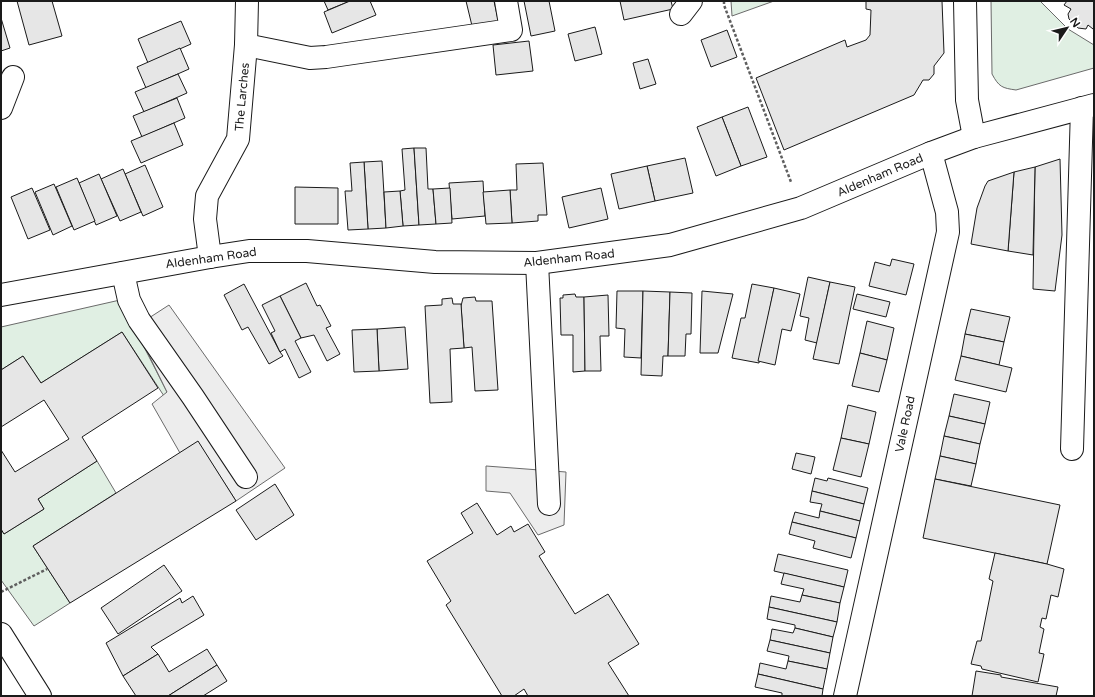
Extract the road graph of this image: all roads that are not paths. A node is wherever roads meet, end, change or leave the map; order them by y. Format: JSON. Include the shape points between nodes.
{"nodes":[{"id":1,"x":247,"y":1,"type":"edge"},
{"id":2,"x":506,"y":1,"type":"edge"},
{"id":3,"x":965,"y":1,"type":"edge"},
{"id":4,"x":246,"y":45,"type":"junction"},
{"id":5,"x":13,"y":77,"type":"dead end"},
{"id":6,"x":1088,"y":107,"type":"edge"},
{"id":7,"x":1,"y":108,"type":"edge"},
{"id":8,"x":974,"y":137,"type":"junction"},
{"id":9,"x":931,"y":153,"type":"junction"},
{"id":10,"x":210,"y":257,"type":"junction"},
{"id":11,"x":537,"y":264,"type":"junction"},
{"id":12,"x":122,"y":273,"type":"junction"},
{"id":13,"x":1,"y":296,"type":"edge"},
{"id":14,"x":1072,"y":449,"type":"dead end"},
{"id":15,"x":246,"y":477,"type":"dead end"},
{"id":16,"x":549,"y":504,"type":"dead end"},
{"id":17,"x":1,"y":634,"type":"edge"},
{"id":18,"x":40,"y":696,"type":"edge"},
{"id":19,"x":845,"y":696,"type":"edge"}],
"edges":[{"from":1,"to":4,"type":"main road","name":"The Larches"},
{"from":2,"to":4,"type":"main road","via":[[511,30],[310,58]]},
{"from":3,"to":8,"type":"main road","via":[[967,100]]},
{"from":4,"to":10,"type":"main road","name":"The Larches","via":[[238,139],[207,196],[205,219]]},
{"from":5,"to":7,"type":"main road"},
{"from":6,"to":8,"type":"main road","name":"Aldenham Road"},
{"from":6,"to":14,"type":"main road"},
{"from":8,"to":9,"type":"main road","name":"Aldenham Road"},
{"from":9,"to":11,"type":"main road","name":"Aldenham Road","via":[[801,208],[670,245]]},
{"from":9,"to":19,"type":"main road","name":"Vale Road","via":[[947,212],[948,232]]},
{"from":10,"to":11,"type":"main road","name":"Aldenham Road","via":[[249,251],[307,251],[435,262]]},
{"from":10,"to":12,"type":"main road","name":"Aldenham Road"},
{"from":11,"to":16,"type":"main road"},
{"from":12,"to":13,"type":"main road","name":"Aldenham Road"},
{"from":12,"to":15,"type":"main road","via":[[129,300],[139,320],[194,397]]},
{"from":17,"to":18,"type":"main road"}]}
